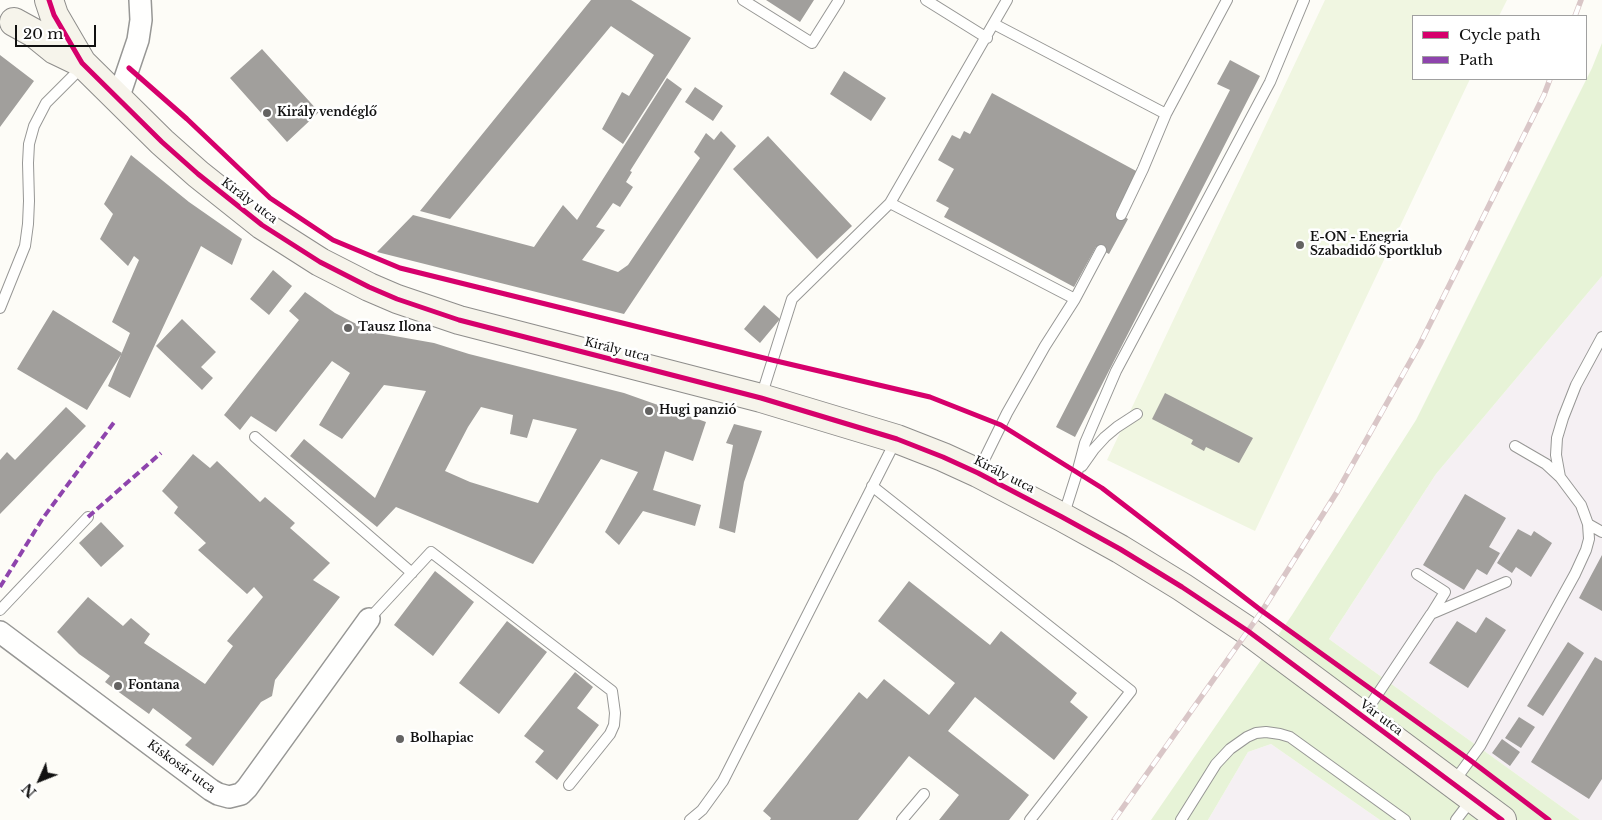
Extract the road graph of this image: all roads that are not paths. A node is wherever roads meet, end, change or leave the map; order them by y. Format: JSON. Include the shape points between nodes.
{"nodes":[{"id":1,"x":47,"y":0,"type":"edge"},
{"id":2,"x":140,"y":0,"type":"edge"},
{"id":3,"x":743,"y":0,"type":"edge"},
{"id":4,"x":839,"y":0,"type":"edge"},
{"id":5,"x":926,"y":0,"type":"edge"},
{"id":6,"x":1007,"y":0,"type":"edge"},
{"id":7,"x":1226,"y":0,"type":"edge"},
{"id":8,"x":1304,"y":0,"type":"edge"},
{"id":9,"x":7,"y":22,"type":"edge"},
{"id":10,"x":994,"y":24,"type":"junction"},
{"id":11,"x":986,"y":38,"type":"junction"},
{"id":12,"x":83,"y":64,"type":"junction"},
{"id":13,"x":118,"y":99,"type":"junction"},
{"id":14,"x":1166,"y":114,"type":"junction"},
{"id":15,"x":890,"y":203,"type":"junction"},
{"id":16,"x":1121,"y":215,"type":"dead end"},
{"id":17,"x":1101,"y":250,"type":"dead end"},
{"id":18,"x":1075,"y":299,"type":"junction"},
{"id":19,"x":0,"y":308,"type":"edge"},
{"id":20,"x":1602,"y":337,"type":"edge"},
{"id":21,"x":761,"y":398,"type":"junction"},
{"id":22,"x":1137,"y":414,"type":"dead end"},
{"id":23,"x":255,"y":437,"type":"dead end"},
{"id":24,"x":896,"y":440,"type":"junction"},
{"id":25,"x":1515,"y":446,"type":"dead end"},
{"id":26,"x":978,"y":473,"type":"junction"},
{"id":27,"x":1077,"y":473,"type":"junction"},
{"id":28,"x":1560,"y":477,"type":"junction"},
{"id":29,"x":872,"y":486,"type":"junction"},
{"id":30,"x":1062,"y":517,"type":"junction"},
{"id":31,"x":88,"y":518,"type":"dead end"},
{"id":32,"x":1588,"y":524,"type":"junction"},
{"id":33,"x":1602,"y":532,"type":"edge"},
{"id":34,"x":412,"y":573,"type":"junction"},
{"id":35,"x":1417,"y":574,"type":"dead end"},
{"id":36,"x":1506,"y":582,"type":"dead end"},
{"id":37,"x":0,"y":610,"type":"edge"},
{"id":38,"x":1431,"y":614,"type":"junction"},
{"id":39,"x":369,"y":619,"type":"joint"},
{"id":40,"x":1248,"y":631,"type":"joint"},
{"id":41,"x":0,"y":632,"type":"edge"},
{"id":42,"x":1362,"y":716,"type":"junction"},
{"id":43,"x":569,"y":785,"type":"dead end"},
{"id":44,"x":1463,"y":791,"type":"junction"},
{"id":45,"x":924,"y":794,"type":"dead end"},
{"id":46,"x":690,"y":820,"type":"edge"},
{"id":47,"x":902,"y":820,"type":"edge"},
{"id":48,"x":1030,"y":820,"type":"edge"},
{"id":49,"x":1181,"y":820,"type":"edge"},
{"id":50,"x":1405,"y":820,"type":"edge"},
{"id":51,"x":1456,"y":820,"type":"edge"},
{"id":52,"x":1502,"y":820,"type":"edge"}],
"edges":[{"from":1,"to":9,"type":"main road","via":[[34,14]]},
{"from":1,"to":12,"type":"main road","name":"Király utca"},
{"from":2,"to":13,"type":"street","via":[[138,40]]},
{"from":3,"to":4,"type":"lane","via":[[812,43]]},
{"from":5,"to":11,"type":"lane"},
{"from":6,"to":10,"type":"lane"},
{"from":7,"to":14,"type":"lane"},
{"from":8,"to":27,"type":"lane","via":[[1270,82],[1116,371],[1085,443]]},
{"from":9,"to":12,"type":"main road","name":"Király utca","via":[[34,33],[55,50]]},
{"from":10,"to":11,"type":"lane"},
{"from":10,"to":14,"type":"lane"},
{"from":11,"to":15,"type":"lane"},
{"from":12,"to":13,"type":"main road","name":"Király utca"},
{"from":12,"to":19,"type":"lane","via":[[46,103],[34,126],[29,144],[25,246]]},
{"from":13,"to":21,"type":"main road","name":"Király utca","via":[[198,174],[262,224],[320,262],[369,287],[459,320]]},
{"from":14,"to":16,"type":"lane"},
{"from":15,"to":18,"type":"lane"},
{"from":15,"to":21,"type":"lane","via":[[792,299]]},
{"from":17,"to":18,"type":"lane"},
{"from":18,"to":26,"type":"lane","via":[[1012,405]]},
{"from":20,"to":28,"type":"lane","via":[[1576,385],[1557,438]]},
{"from":21,"to":24,"type":"main road","name":"Király utca"},
{"from":22,"to":27,"type":"lane","via":[[1105,437]]},
{"from":23,"to":34,"type":"lane"},
{"from":24,"to":26,"type":"main road","name":"Király utca"},
{"from":24,"to":29,"type":"lane"},
{"from":25,"to":28,"type":"lane","via":[[1546,464]]},
{"from":26,"to":30,"type":"main road","name":"Király utca"},
{"from":27,"to":30,"type":"lane"},
{"from":28,"to":32,"type":"lane","via":[[1581,505]]},
{"from":29,"to":46,"type":"lane","via":[[724,781]]},
{"from":29,"to":48,"type":"lane","via":[[1131,691]]},
{"from":30,"to":40,"type":"main road","name":"Király utca","via":[[1120,549]]},
{"from":31,"to":37,"type":"lane"},
{"from":32,"to":33,"type":"lane"},
{"from":32,"to":44,"type":"lane","via":[[1589,539],[1575,574],[1480,746]]},
{"from":34,"to":39,"type":"lane"},
{"from":34,"to":43,"type":"lane","via":[[431,552],[612,691],[615,713],[612,730]]},
{"from":35,"to":38,"type":"lane","via":[[1446,592]]},
{"from":36,"to":38,"type":"lane"},
{"from":38,"to":42,"type":"lane"},
{"from":39,"to":41,"type":"street","name":"Kiskosár utca","via":[[247,788],[241,794],[229,797],[211,790]]},
{"from":40,"to":42,"type":"main road","name":"Vár utca"},
{"from":42,"to":44,"type":"main road","name":"Vár utca"},
{"from":44,"to":51,"type":"lane"},
{"from":44,"to":52,"type":"main road","name":"Vár utca"},
{"from":45,"to":47,"type":"lane"},
{"from":49,"to":50,"type":"lane","via":[[1216,764],[1230,749],[1247,737],[1266,732],[1290,737]]}]}
